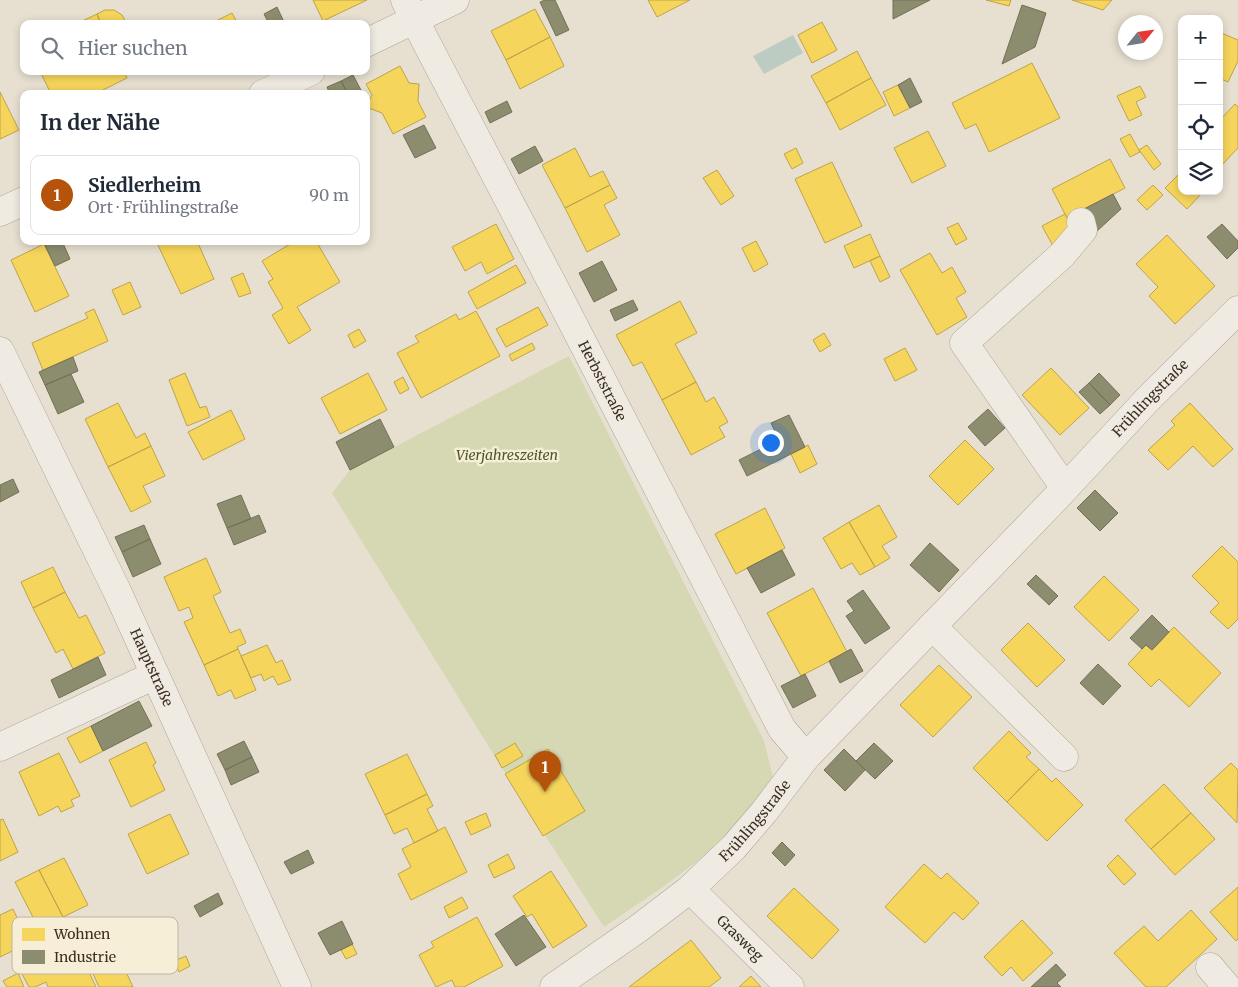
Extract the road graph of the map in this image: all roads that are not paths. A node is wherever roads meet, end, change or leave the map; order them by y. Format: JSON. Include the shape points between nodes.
{"nodes":[{"id":1,"x":454,"y":0,"type":"edge"},
{"id":2,"x":409,"y":10,"type":"edge"},
{"id":3,"x":370,"y":40,"type":"edge"},
{"id":4,"x":303,"y":75,"type":"edge"},
{"id":5,"x":271,"y":90,"type":"edge"},
{"id":6,"x":20,"y":203,"type":"edge"},
{"id":7,"x":0,"y":212,"type":"edge"},
{"id":8,"x":1081,"y":222,"type":"dead end"},
{"id":9,"x":1238,"y":310,"type":"edge"},
{"id":10,"x":0,"y":352,"type":"edge"},
{"id":11,"x":1065,"y":488,"type":"junction"},
{"id":12,"x":932,"y":626,"type":"junction"},
{"id":13,"x":155,"y":675,"type":"junction"},
{"id":14,"x":0,"y":747,"type":"edge"},
{"id":15,"x":806,"y":757,"type":"junction"},
{"id":16,"x":1064,"y":757,"type":"dead end"},
{"id":17,"x":690,"y":889,"type":"junction"},
{"id":18,"x":1210,"y":967,"type":"dead end"},
{"id":19,"x":297,"y":987,"type":"edge"},
{"id":20,"x":554,"y":987,"type":"edge"},
{"id":21,"x":790,"y":987,"type":"edge"},
{"id":22,"x":1227,"y":987,"type":"edge"}],
"edges":[{"from":1,"to":2,"type":"street"},
{"from":2,"to":3,"type":"street"},
{"from":2,"to":15,"type":"street","name":"Herbststraße","via":[[782,729]]},
{"from":4,"to":5,"type":"street"},
{"from":6,"to":7,"type":"street"},
{"from":8,"to":11,"type":"street","via":[[1083,230],[1062,255],[964,343]]},
{"from":9,"to":11,"type":"street","name":"Frühlingstraße","via":[[1148,399]]},
{"from":10,"to":13,"type":"street","name":"Hauptstraße"},
{"from":11,"to":12,"type":"street","name":"Frühlingstraße"},
{"from":12,"to":15,"type":"street","name":"Frühlingstraße"},
{"from":12,"to":16,"type":"street"},
{"from":13,"to":14,"type":"street"},
{"from":13,"to":19,"type":"street","name":"Hauptstraße"},
{"from":15,"to":17,"type":"street","name":"Frühlingstraße","via":[[734,848]]},
{"from":17,"to":20,"type":"street","name":"Frühlingstraße"},
{"from":17,"to":21,"type":"street","name":"Grasweg"},
{"from":18,"to":22,"type":"street"}]}
